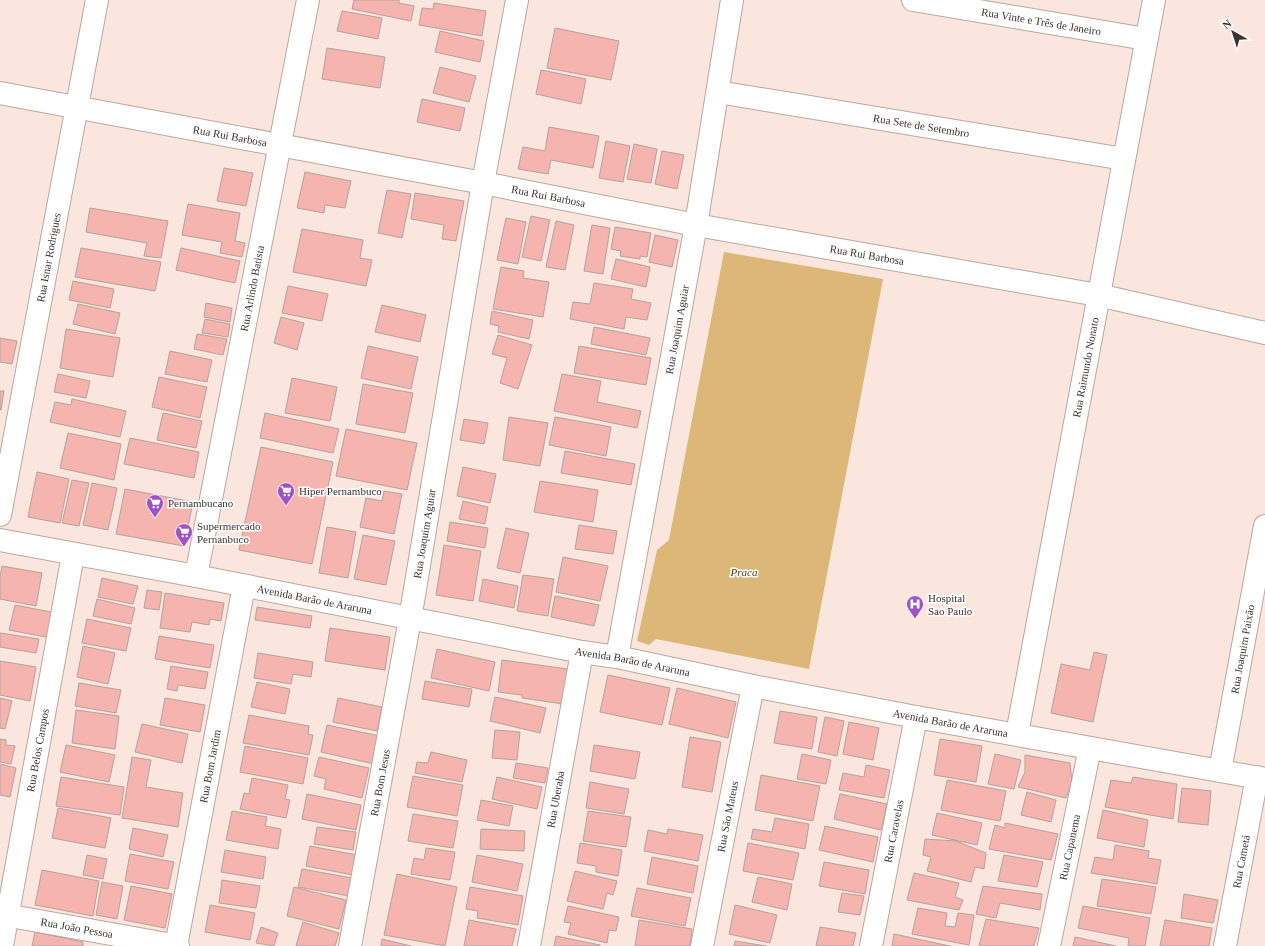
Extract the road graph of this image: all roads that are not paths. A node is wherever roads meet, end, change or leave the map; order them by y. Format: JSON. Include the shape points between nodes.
{"nodes":[{"id":1,"x":97,"y":0,"type":"edge"},
{"id":2,"x":308,"y":0,"type":"edge"},
{"id":3,"x":517,"y":0,"type":"edge"},
{"id":4,"x":732,"y":0,"type":"edge"},
{"id":5,"x":913,"y":0,"type":"edge"},
{"id":6,"x":1154,"y":0,"type":"edge"},
{"id":7,"x":1146,"y":39,"type":"junction"},
{"id":8,"x":718,"y":92,"type":"junction"},
{"id":9,"x":0,"y":93,"type":"edge"},
{"id":10,"x":77,"y":108,"type":"junction"},
{"id":11,"x":281,"y":146,"type":"junction"},
{"id":12,"x":1124,"y":159,"type":"junction"},
{"id":13,"x":483,"y":183,"type":"junction"},
{"id":14,"x":696,"y":225,"type":"junction"},
{"id":15,"x":1098,"y":295,"type":"junction"},
{"id":16,"x":1265,"y":333,"type":"edge"},
{"id":17,"x":0,"y":515,"type":"edge"},
{"id":18,"x":1265,"y":526,"type":"edge"},
{"id":19,"x":0,"y":540,"type":"edge"},
{"id":20,"x":73,"y":555,"type":"junction"},
{"id":21,"x":196,"y":576,"type":"junction"},
{"id":22,"x":244,"y":586,"type":"junction"},
{"id":23,"x":410,"y":619,"type":"junction"},
{"id":24,"x":582,"y":652,"type":"junction"},
{"id":25,"x":617,"y":657,"type":"junction"},
{"id":26,"x":753,"y":686,"type":"junction"},
{"id":27,"x":916,"y":717,"type":"junction"},
{"id":28,"x":1017,"y":734,"type":"junction"},
{"id":29,"x":1090,"y":748,"type":"junction"},
{"id":30,"x":1220,"y":771,"type":"junction"},
{"id":31,"x":1261,"y":778,"type":"edge"},
{"id":32,"x":4,"y":914,"type":"edge"},
{"id":33,"x":2,"y":946,"type":"edge"},
{"id":34,"x":177,"y":946,"type":"edge"},
{"id":35,"x":350,"y":946,"type":"edge"},
{"id":36,"x":529,"y":946,"type":"edge"},
{"id":37,"x":702,"y":946,"type":"edge"},
{"id":38,"x":871,"y":946,"type":"edge"},
{"id":39,"x":1049,"y":946,"type":"edge"},
{"id":40,"x":1225,"y":946,"type":"edge"}],
"edges":[{"from":1,"to":10,"type":"street","name":"Rua Isnar Rodrigues"},
{"from":2,"to":11,"type":"street","name":"Rua Arlindo Batista"},
{"from":3,"to":13,"type":"street","name":"Rua Joaquim Aguiar"},
{"from":4,"to":8,"type":"street","name":"Rua Joaquim Aguiar"},
{"from":5,"to":7,"type":"street","name":"Rua Vinte e Três de Janeiro"},
{"from":6,"to":7,"type":"street","name":"Rua Raimundo Nonato"},
{"from":7,"to":12,"type":"street","name":"Rua Raimundo Nonato"},
{"from":8,"to":12,"type":"street","name":"Rua Sete de Setembro"},
{"from":8,"to":14,"type":"street","name":"Rua Joaquim Aguiar"},
{"from":9,"to":10,"type":"street","name":"Rua Rui Barbosa"},
{"from":10,"to":11,"type":"street","name":"Rua Rui Barbosa"},
{"from":10,"to":17,"type":"street","name":"Rua Isnar Rodrigues"},
{"from":11,"to":13,"type":"street","name":"Rua Rui Barbosa"},
{"from":11,"to":21,"type":"street","name":"Rua Arlindo Batista"},
{"from":12,"to":15,"type":"street","name":"Rua Raimundo Nonato"},
{"from":13,"to":14,"type":"street","name":"Rua Rui Barbosa"},
{"from":13,"to":23,"type":"street","name":"Rua Joaquim Aguiar"},
{"from":14,"to":15,"type":"street","name":"Rua Rui Barbosa"},
{"from":14,"to":25,"type":"street","name":"Rua Joaquim Aguiar"},
{"from":15,"to":16,"type":"street","name":"Rua Rui Barbosa"},
{"from":15,"to":28,"type":"street","name":"Rua Raimundo Nonato"},
{"from":18,"to":30,"type":"street","name":"Rua Joaquim Paixão"},
{"from":19,"to":20,"type":"street","name":"Avenida Barão de Araruna"},
{"from":20,"to":21,"type":"street","name":"Avenida Barão de Araruna"},
{"from":20,"to":32,"type":"street","name":"Rua Belos Campos"},
{"from":21,"to":22,"type":"street","name":"Avenida Barão de Araruna"},
{"from":22,"to":23,"type":"street","name":"Avenida Barão de Araruna"},
{"from":22,"to":34,"type":"street","name":"Rua Bom Jardim"},
{"from":23,"to":24,"type":"street","name":"Avenida Barão de Araruna"},
{"from":23,"to":35,"type":"street","name":"Rua Bom Jesus"},
{"from":24,"to":25,"type":"street","name":"Avenida Barão de Araruna"},
{"from":24,"to":36,"type":"street","name":"Rua Uberaba"},
{"from":25,"to":26,"type":"street","name":"Avenida Barão de Araruna"},
{"from":26,"to":27,"type":"street","name":"Avenida Barão de Araruna"},
{"from":26,"to":37,"type":"street","name":"Rua São Mateus"},
{"from":27,"to":28,"type":"street","name":"Avenida Barão de Araruna"},
{"from":27,"to":38,"type":"street","name":"Rua Caravelas"},
{"from":28,"to":29,"type":"street","name":"Avenida Barão de Araruna"},
{"from":29,"to":30,"type":"street","name":"Avenida Barão de Araruna"},
{"from":29,"to":39,"type":"street","name":"Rua Capanema"},
{"from":30,"to":31,"type":"street","name":"Avenida Barão de Araruna"},
{"from":31,"to":40,"type":"street","name":"Rua Cametá"},
{"from":32,"to":33,"type":"street","name":"Rua Belos Campos"},
{"from":32,"to":34,"type":"street","name":"Rua João Pessoa"}]}
